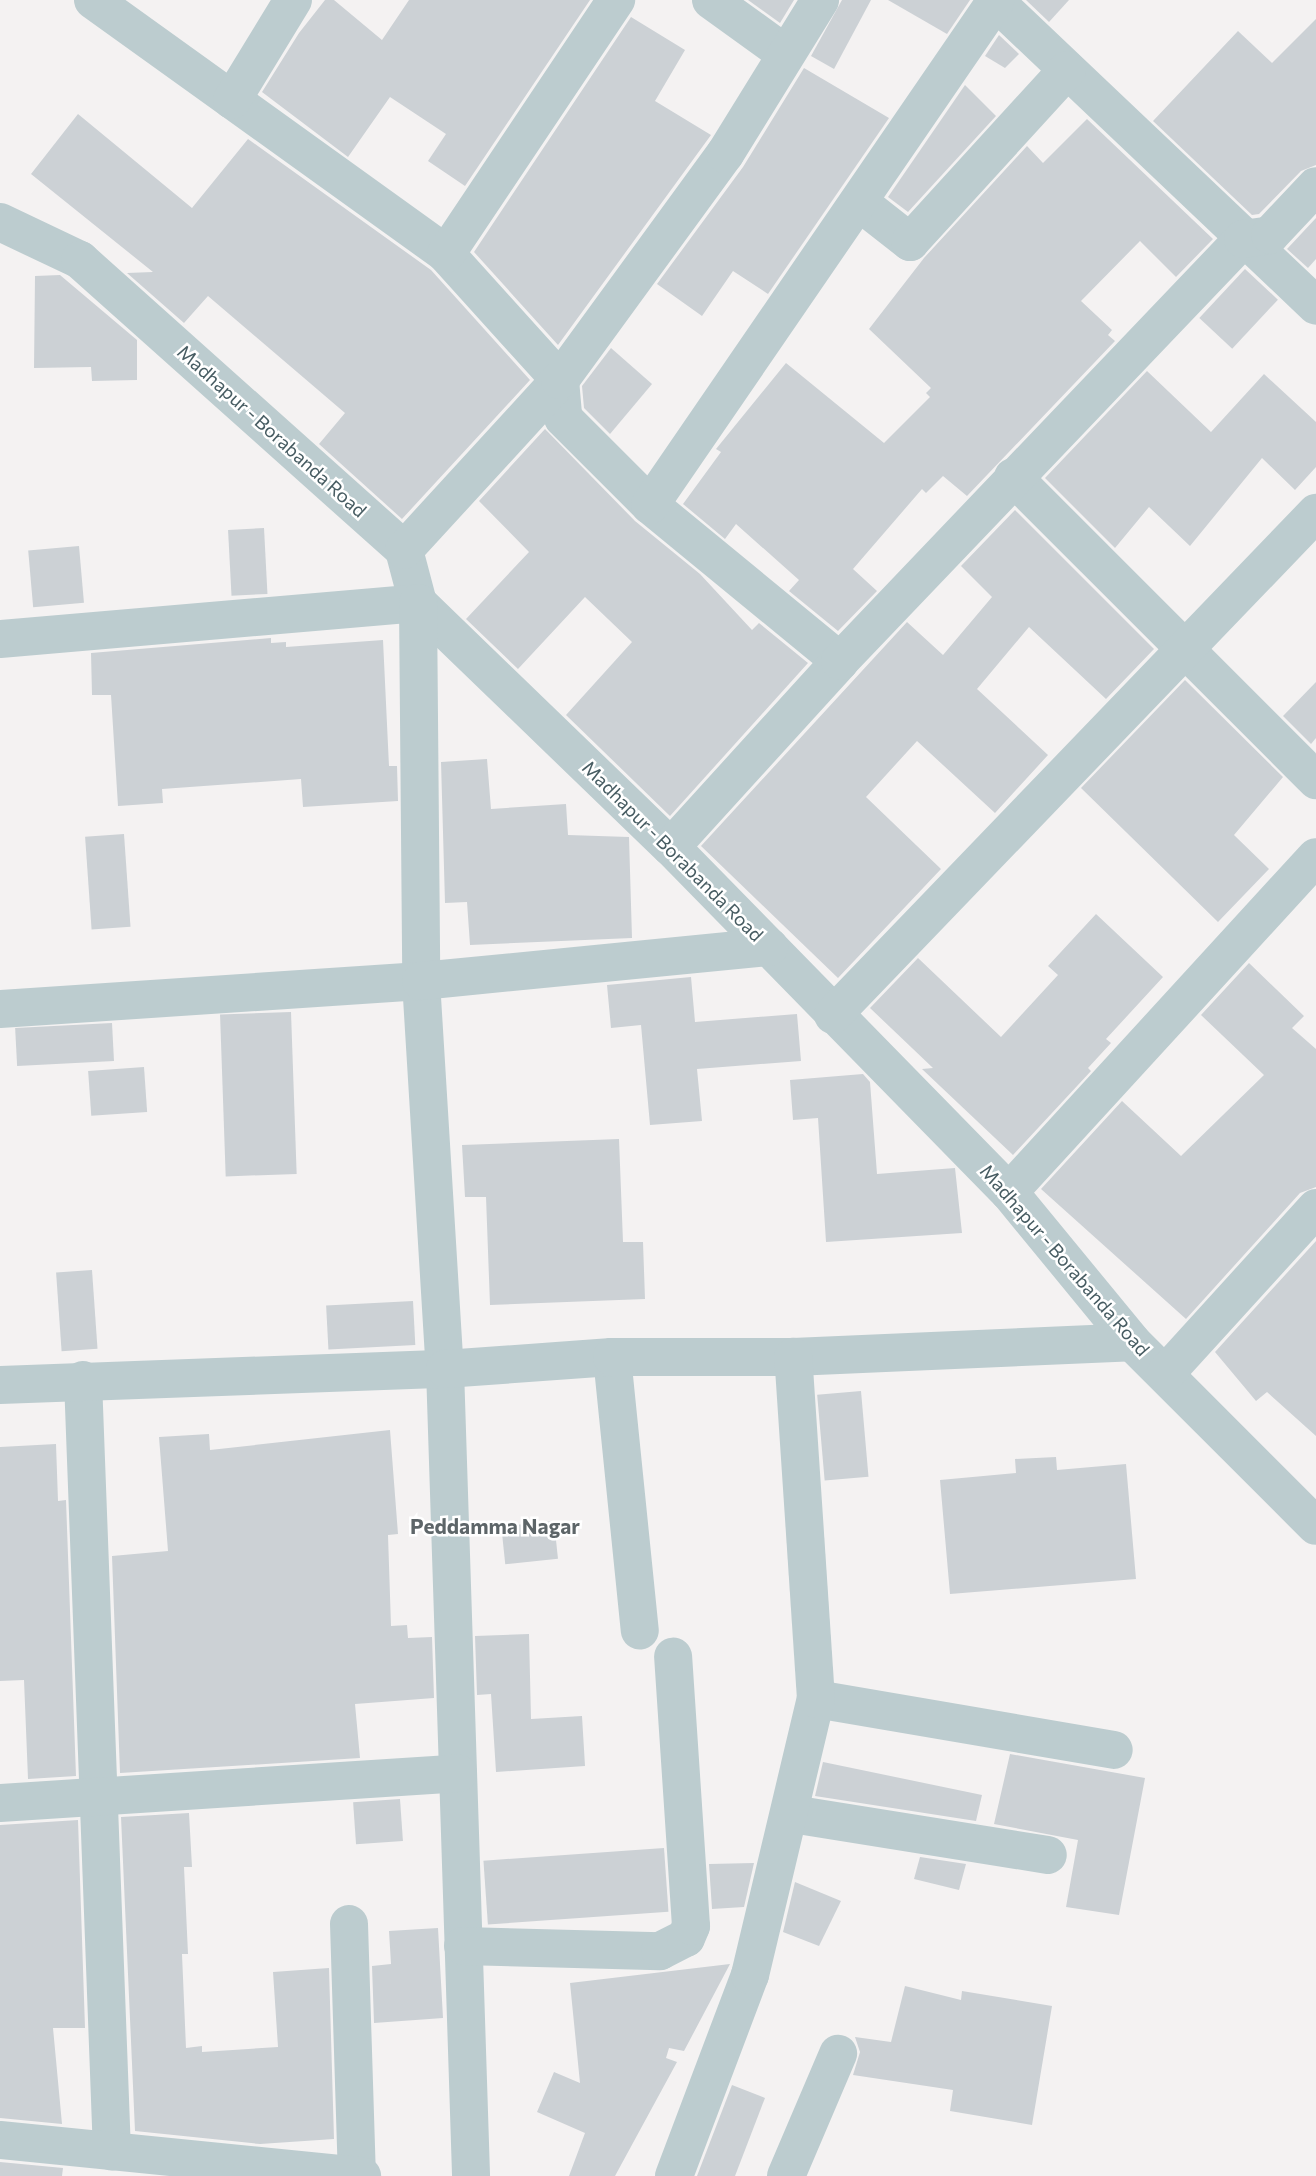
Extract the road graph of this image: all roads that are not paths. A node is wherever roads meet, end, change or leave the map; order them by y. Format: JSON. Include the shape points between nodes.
{"nodes":[{"id":1,"x":93,"y":0,"type":"edge"},
{"id":2,"x":293,"y":0,"type":"edge"},
{"id":3,"x":616,"y":0,"type":"edge"},
{"id":4,"x":710,"y":0,"type":"edge"},
{"id":5,"x":820,"y":0,"type":"edge"},
{"id":6,"x":995,"y":1,"type":"edge"},
{"id":7,"x":786,"y":54,"type":"junction"},
{"id":8,"x":1067,"y":70,"type":"junction"},
{"id":9,"x":232,"y":100,"type":"junction"},
{"id":10,"x":1316,"y":186,"type":"edge"},
{"id":11,"x":859,"y":201,"type":"junction"},
{"id":12,"x":0,"y":222,"type":"edge"},
{"id":13,"x":1243,"y":239,"type":"junction"},
{"id":14,"x":446,"y":254,"type":"junction"},
{"id":15,"x":1316,"y":306,"type":"edge"},
{"id":16,"x":560,"y":380,"type":"junction"},
{"id":17,"x":1013,"y":477,"type":"junction"},
{"id":18,"x":650,"y":505,"type":"junction"},
{"id":19,"x":1316,"y":513,"type":"edge"},
{"id":20,"x":404,"y":550,"type":"junction"},
{"id":21,"x":418,"y":603,"type":"junction"},
{"id":22,"x":0,"y":639,"type":"edge"},
{"id":23,"x":1184,"y":648,"type":"junction"},
{"id":24,"x":839,"y":660,"type":"junction"},
{"id":25,"x":1316,"y":780,"type":"edge"},
{"id":26,"x":671,"y":847,"type":"junction"},
{"id":27,"x":1316,"y":857,"type":"edge"},
{"id":28,"x":769,"y":947,"type":"junction"},
{"id":29,"x":421,"y":981,"type":"junction"},
{"id":30,"x":0,"y":1009,"type":"edge"},
{"id":31,"x":833,"y":1015,"type":"junction"},
{"id":32,"x":1009,"y":1192,"type":"junction"},
{"id":33,"x":1316,"y":1208,"type":"edge"},
{"id":34,"x":1132,"y":1342,"type":"junction"},
{"id":35,"x":612,"y":1357,"type":"junction"},
{"id":36,"x":793,"y":1357,"type":"junction"},
{"id":37,"x":445,"y":1369,"type":"junction"},
{"id":38,"x":1166,"y":1373,"type":"junction"},
{"id":39,"x":83,"y":1380,"type":"junction"},
{"id":40,"x":0,"y":1385,"type":"edge"},
{"id":41,"x":1316,"y":1526,"type":"edge"},
{"id":42,"x":640,"y":1631,"type":"dead end"},
{"id":43,"x":673,"y":1657,"type":"dead end"},
{"id":44,"x":816,"y":1699,"type":"junction"},
{"id":45,"x":1114,"y":1750,"type":"dead end"},
{"id":46,"x":457,"y":1773,"type":"junction"},
{"id":47,"x":96,"y":1796,"type":"junction"},
{"id":48,"x":0,"y":1803,"type":"edge"},
{"id":49,"x":792,"y":1814,"type":"junction"},
{"id":50,"x":1048,"y":1855,"type":"dead end"},
{"id":51,"x":349,"y":1924,"type":"dead end"},
{"id":52,"x":463,"y":1946,"type":"junction"},
{"id":53,"x":838,"y":2053,"type":"dead end"},
{"id":54,"x":0,"y":2140,"type":"edge"},
{"id":55,"x":112,"y":2151,"type":"junction"},
{"id":56,"x":359,"y":2175,"type":"edge"},
{"id":57,"x":471,"y":2176,"type":"edge"},
{"id":58,"x":674,"y":2176,"type":"edge"},
{"id":59,"x":786,"y":2176,"type":"edge"}],
"edges":[{"from":1,"to":9,"type":"street"},
{"from":2,"to":9,"type":"street"},
{"from":3,"to":14,"type":"street"},
{"from":4,"to":7,"type":"street"},
{"from":5,"to":7,"type":"street"},
{"from":6,"to":8,"type":"street"},
{"from":6,"to":11,"type":"street"},
{"from":7,"to":16,"type":"street","via":[[725,154]]},
{"from":8,"to":11,"type":"street","via":[[910,242]]},
{"from":8,"to":13,"type":"street"},
{"from":9,"to":14,"type":"street"},
{"from":10,"to":13,"type":"street","via":[[1270,235]]},
{"from":11,"to":18,"type":"street"},
{"from":12,"to":20,"type":"street","name":"Madhapur - Borabanda Road","via":[[80,260]]},
{"from":13,"to":15,"type":"street"},
{"from":13,"to":17,"type":"street"},
{"from":14,"to":16,"type":"street"},
{"from":16,"to":18,"type":"street","via":[[563,418]]},
{"from":16,"to":20,"type":"street"},
{"from":17,"to":23,"type":"street"},
{"from":17,"to":24,"type":"street"},
{"from":18,"to":24,"type":"street"},
{"from":19,"to":23,"type":"street"},
{"from":20,"to":21,"type":"street"},
{"from":21,"to":22,"type":"street"},
{"from":21,"to":26,"type":"street","name":"Madhapur - Borabanda Road"},
{"from":21,"to":29,"type":"street"},
{"from":23,"to":25,"type":"street"},
{"from":23,"to":31,"type":"street"},
{"from":24,"to":26,"type":"street"},
{"from":26,"to":28,"type":"street","name":"Madhapur - Borabanda Road"},
{"from":27,"to":32,"type":"street"},
{"from":28,"to":29,"type":"street"},
{"from":28,"to":31,"type":"street","name":"Madhapur - Borabanda Road"},
{"from":29,"to":30,"type":"street"},
{"from":29,"to":37,"type":"street"},
{"from":31,"to":32,"type":"street","name":"Madhapur - Borabanda Road"},
{"from":32,"to":34,"type":"street","name":"Madhapur - Borabanda Road"},
{"from":33,"to":38,"type":"street"},
{"from":34,"to":36,"type":"street"},
{"from":34,"to":38,"type":"street","name":"Madhapur - Borabanda Road"},
{"from":35,"to":36,"type":"street"},
{"from":35,"to":37,"type":"street"},
{"from":35,"to":42,"type":"street"},
{"from":36,"to":44,"type":"street"},
{"from":37,"to":39,"type":"street"},
{"from":37,"to":46,"type":"street"},
{"from":38,"to":41,"type":"street","name":"Madhapur - Borabanda Road"},
{"from":39,"to":40,"type":"street"},
{"from":39,"to":47,"type":"street"},
{"from":43,"to":52,"type":"street","via":[[691,1926],[686,1938],[660,1951]]},
{"from":44,"to":45,"type":"street"},
{"from":44,"to":49,"type":"street"},
{"from":46,"to":47,"type":"street"},
{"from":46,"to":52,"type":"street"},
{"from":47,"to":48,"type":"street"},
{"from":47,"to":55,"type":"street"},
{"from":49,"to":50,"type":"street"},
{"from":49,"to":58,"type":"street","via":[[750,1975]]},
{"from":51,"to":56,"type":"street"},
{"from":52,"to":57,"type":"street"},
{"from":53,"to":59,"type":"street"},
{"from":54,"to":55,"type":"street"},
{"from":55,"to":56,"type":"street"}]}
